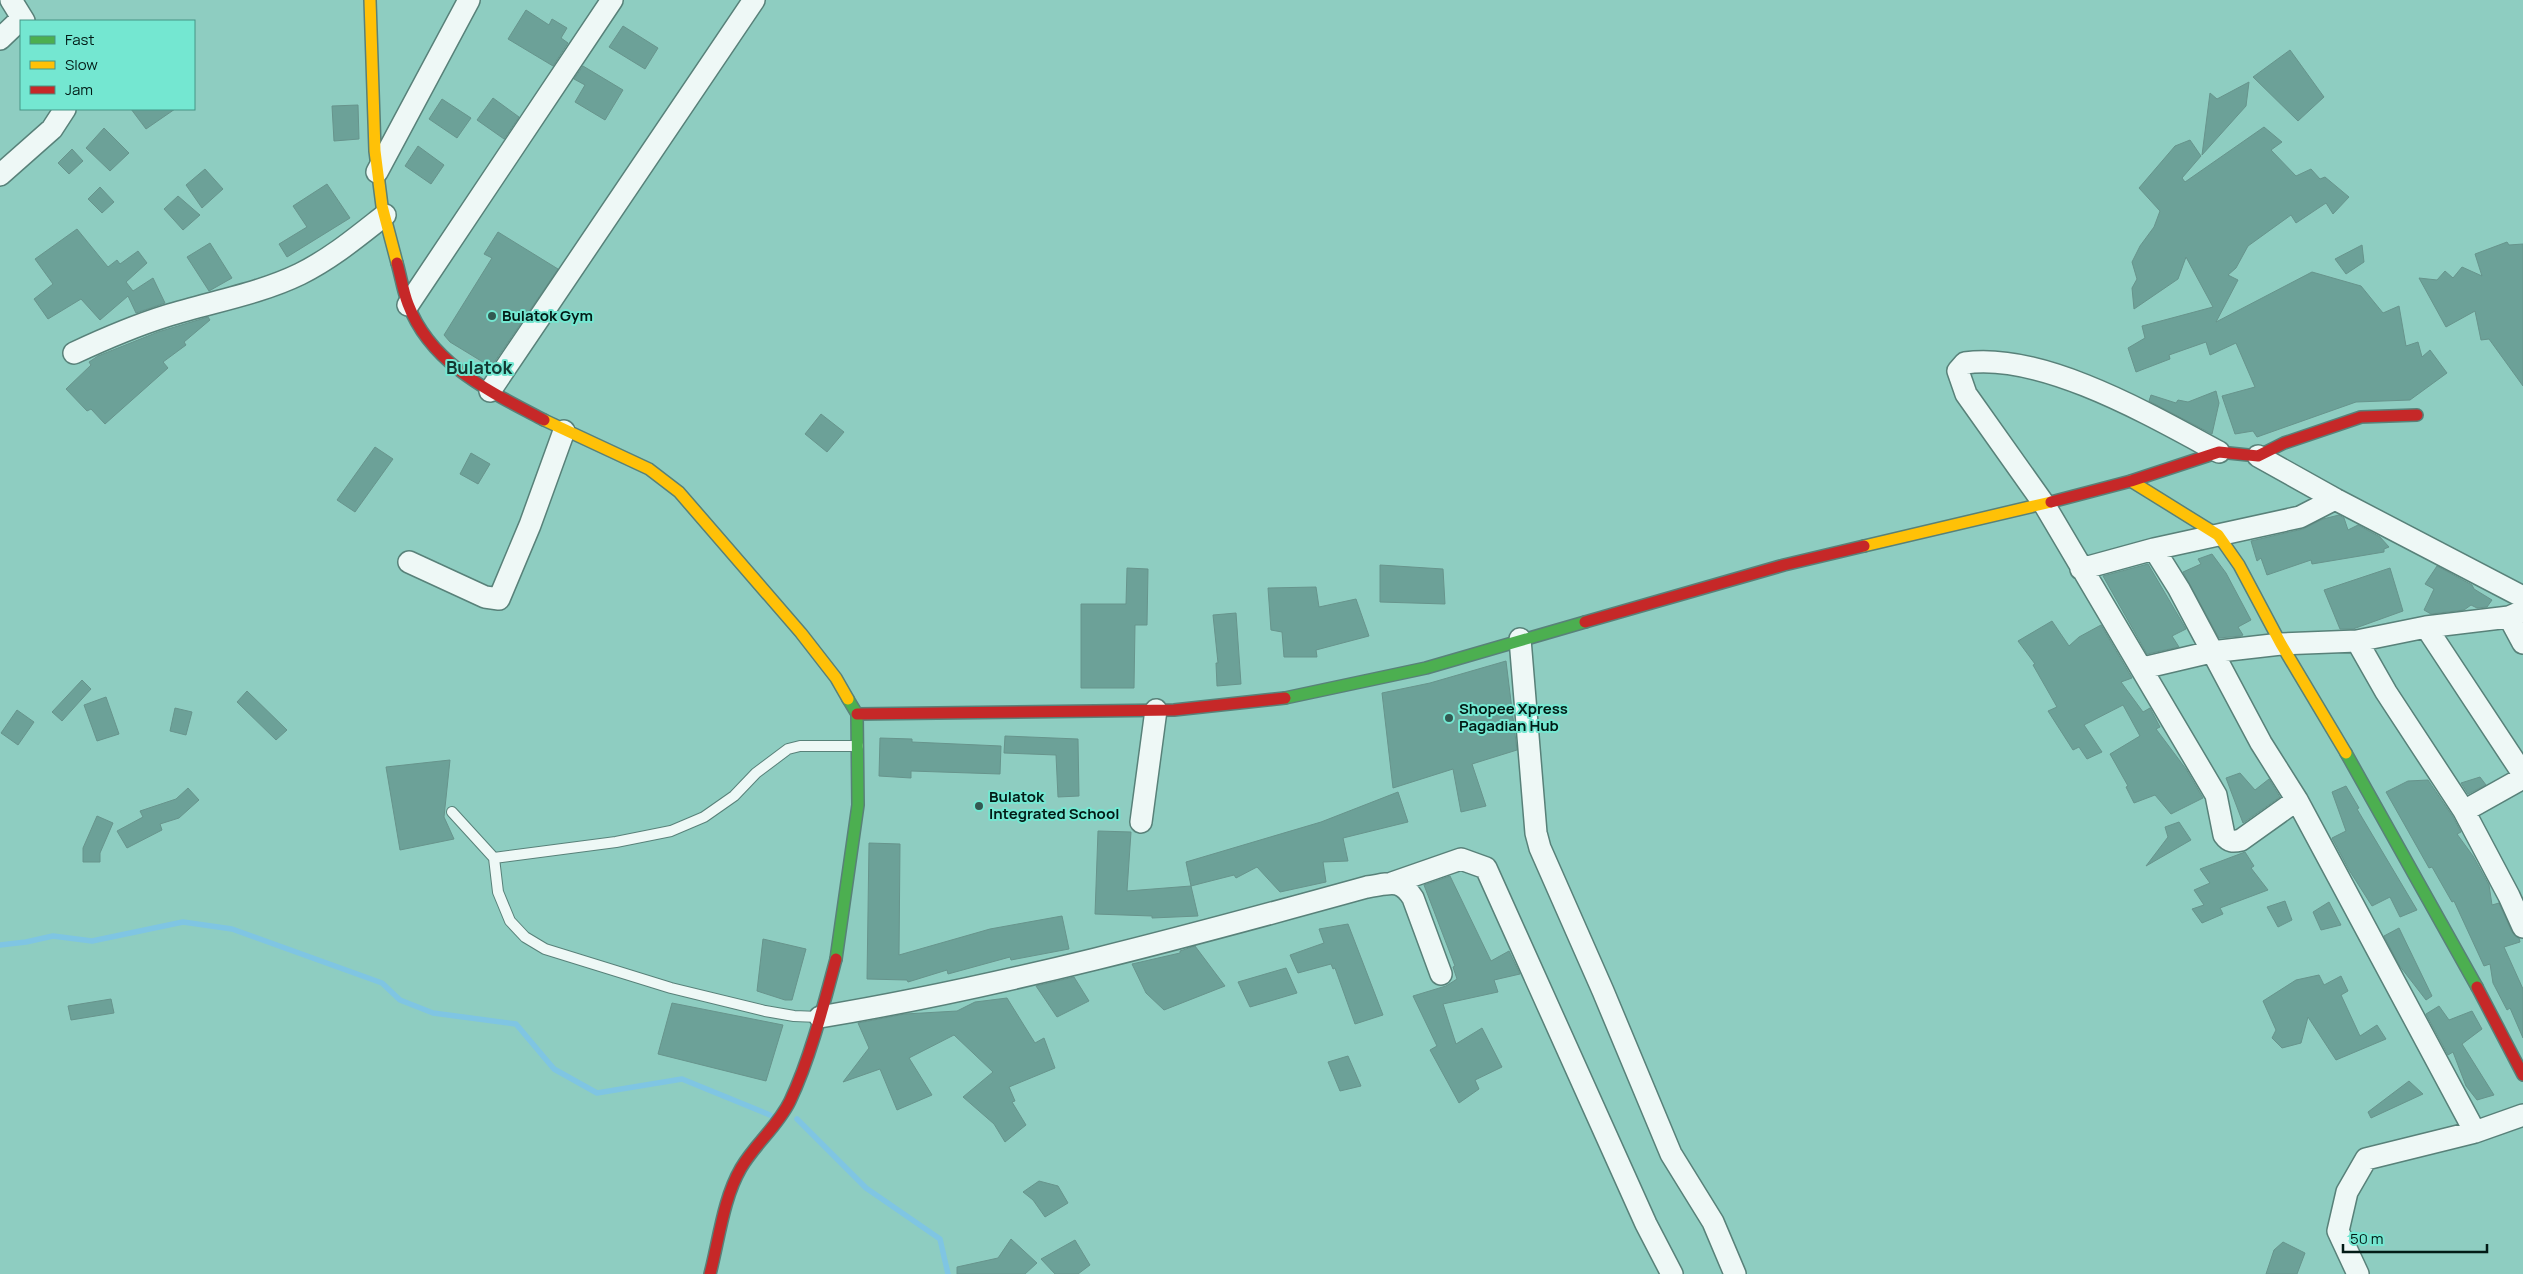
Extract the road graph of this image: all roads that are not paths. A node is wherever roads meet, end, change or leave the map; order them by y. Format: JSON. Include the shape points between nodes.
{"nodes":[{"id":1,"x":11,"y":0,"type":"edge"},
{"id":2,"x":370,"y":0,"type":"edge"},
{"id":3,"x":469,"y":0,"type":"edge"},
{"id":4,"x":612,"y":0,"type":"edge"},
{"id":5,"x":754,"y":0,"type":"edge"},
{"id":6,"x":23,"y":20,"type":"edge"},
{"id":7,"x":20,"y":22,"type":"edge"},
{"id":8,"x":0,"y":39,"type":"edge"},
{"id":9,"x":64,"y":110,"type":"edge"},
{"id":10,"x":378,"y":172,"type":"junction"},
{"id":11,"x":0,"y":175,"type":"edge"},
{"id":12,"x":385,"y":215,"type":"junction"},
{"id":13,"x":408,"y":305,"type":"junction"},
{"id":14,"x":74,"y":353,"type":"dead end"},
{"id":15,"x":490,"y":391,"type":"junction"},
{"id":16,"x":2417,"y":415,"type":"dead end"},
{"id":17,"x":564,"y":431,"type":"junction"},
{"id":18,"x":2219,"y":452,"type":"junction"},
{"id":19,"x":2258,"y":456,"type":"junction"},
{"id":20,"x":2132,"y":481,"type":"junction"},
{"id":21,"x":2335,"y":499,"type":"junction"},
{"id":22,"x":2044,"y":504,"type":"junction"},
{"id":23,"x":2218,"y":535,"type":"junction"},
{"id":24,"x":2154,"y":549,"type":"junction"},
{"id":25,"x":409,"y":562,"type":"dead end"},
{"id":26,"x":2081,"y":569,"type":"junction"},
{"id":27,"x":2523,"y":597,"type":"edge"},
{"id":28,"x":2516,"y":614,"type":"edge"},
{"id":29,"x":2426,"y":627,"type":"junction"},
{"id":30,"x":1520,"y":639,"type":"junction"},
{"id":31,"x":2357,"y":641,"type":"junction"},
{"id":32,"x":2523,"y":643,"type":"edge"},
{"id":33,"x":2281,"y":644,"type":"junction"},
{"id":34,"x":2211,"y":652,"type":"junction"},
{"id":35,"x":2143,"y":668,"type":"junction"},
{"id":36,"x":1156,"y":710,"type":"junction"},
{"id":37,"x":857,"y":714,"type":"junction"},
{"id":38,"x":859,"y":746,"type":"junction"},
{"id":39,"x":2523,"y":774,"type":"edge"},
{"id":40,"x":2523,"y":778,"type":"edge"},
{"id":41,"x":2297,"y":800,"type":"junction"},
{"id":42,"x":2464,"y":811,"type":"junction"},
{"id":43,"x":452,"y":812,"type":"dead end"},
{"id":44,"x":1141,"y":822,"type":"dead end"},
{"id":45,"x":494,"y":858,"type":"junction"},
{"id":46,"x":1392,"y":883,"type":"junction"},
{"id":47,"x":2516,"y":892,"type":"edge"},
{"id":48,"x":2523,"y":927,"type":"edge"},
{"id":49,"x":1441,"y":974,"type":"dead end"},
{"id":50,"x":820,"y":1017,"type":"junction"},
{"id":51,"x":2523,"y":1075,"type":"edge"},
{"id":52,"x":2523,"y":1115,"type":"edge"},
{"id":53,"x":2475,"y":1132,"type":"junction"},
{"id":54,"x":710,"y":1274,"type":"edge"},
{"id":55,"x":1672,"y":1274,"type":"edge"},
{"id":56,"x":1735,"y":1274,"type":"edge"},
{"id":57,"x":2358,"y":1274,"type":"edge"}],
"edges":[{"from":1,"to":6,"type":"street"},
{"from":2,"to":10,"type":"street"},
{"from":3,"to":10,"type":"street"},
{"from":4,"to":13,"type":"street"},
{"from":5,"to":15,"type":"street"},
{"from":7,"to":8,"type":"street"},
{"from":9,"to":11,"type":"street","via":[[52,129]]},
{"from":10,"to":12,"type":"street"},
{"from":12,"to":13,"type":"street"},
{"from":12,"to":14,"type":"street","via":[[339,252],[299,274],[256,290],[164,316]]},
{"from":13,"to":15,"type":"street","via":[[432,346],[462,374]]},
{"from":15,"to":17,"type":"street"},
{"from":16,"to":19,"type":"street","via":[[2361,418],[2284,442]]},
{"from":17,"to":25,"type":"street","via":[[499,599],[486,597]]},
{"from":17,"to":37,"type":"street","via":[[649,469],[679,492],[801,633],[836,678]]},
{"from":18,"to":19,"type":"street"},
{"from":18,"to":20,"type":"street"},
{"from":18,"to":22,"type":"street","via":[[2135,407],[2043,371],[2008,363],[1981,361],[1965,364],[1958,372],[1966,394]]},
{"from":19,"to":21,"type":"street"},
{"from":20,"to":22,"type":"street"},
{"from":20,"to":23,"type":"street"},
{"from":21,"to":23,"type":"street","via":[[2300,518]]},
{"from":21,"to":27,"type":"street"},
{"from":22,"to":26,"type":"street"},
{"from":22,"to":30,"type":"street","via":[[1784,565]]},
{"from":23,"to":24,"type":"street"},
{"from":23,"to":33,"type":"street","via":[[2250,583]]},
{"from":24,"to":26,"type":"street"},
{"from":24,"to":34,"type":"street","via":[[2179,589]]},
{"from":26,"to":35,"type":"street"},
{"from":28,"to":29,"type":"street"},
{"from":28,"to":32,"type":"street"},
{"from":29,"to":31,"type":"street"},
{"from":29,"to":39,"type":"street"},
{"from":30,"to":36,"type":"street","via":[[1426,668],[1284,698]]},
{"from":30,"to":56,"type":"street","via":[[1536,833],[1540,848],[1671,1154],[1712,1222]]},
{"from":31,"to":33,"type":"street"},
{"from":31,"to":42,"type":"street","via":[[2396,708]]},
{"from":33,"to":34,"type":"street"},
{"from":33,"to":51,"type":"street","via":[[2460,955]]},
{"from":34,"to":35,"type":"street"},
{"from":34,"to":41,"type":"street"},
{"from":35,"to":41,"type":"street","via":[[2216,795],[2226,838],[2234,842],[2241,840]]},
{"from":36,"to":37,"type":"street"},
{"from":36,"to":44,"type":"street"},
{"from":37,"to":38,"type":"street"},
{"from":38,"to":45,"type":"lane","via":[[788,749],[756,773],[734,796],[704,817],[672,831]]},
{"from":38,"to":50,"type":"street","via":[[858,805],[851,865],[838,952]]},
{"from":40,"to":42,"type":"street"},
{"from":41,"to":53,"type":"street"},
{"from":42,"to":47,"type":"street"},
{"from":43,"to":45,"type":"lane"},
{"from":45,"to":50,"type":"lane","via":[[498,892],[510,921],[525,937],[545,949],[671,988],[784,1015]]},
{"from":46,"to":49,"type":"street","via":[[1406,887],[1413,898]]},
{"from":46,"to":50,"type":"street","via":[[1089,960],[884,1006]]},
{"from":46,"to":55,"type":"street","via":[[1461,859],[1486,868],[1646,1224]]},
{"from":47,"to":48,"type":"street"},
{"from":50,"to":54,"type":"street","via":[[790,1100],[733,1183]]},
{"from":52,"to":53,"type":"street"},
{"from":53,"to":57,"type":"street","via":[[2366,1159],[2347,1192],[2338,1232]]}]}
